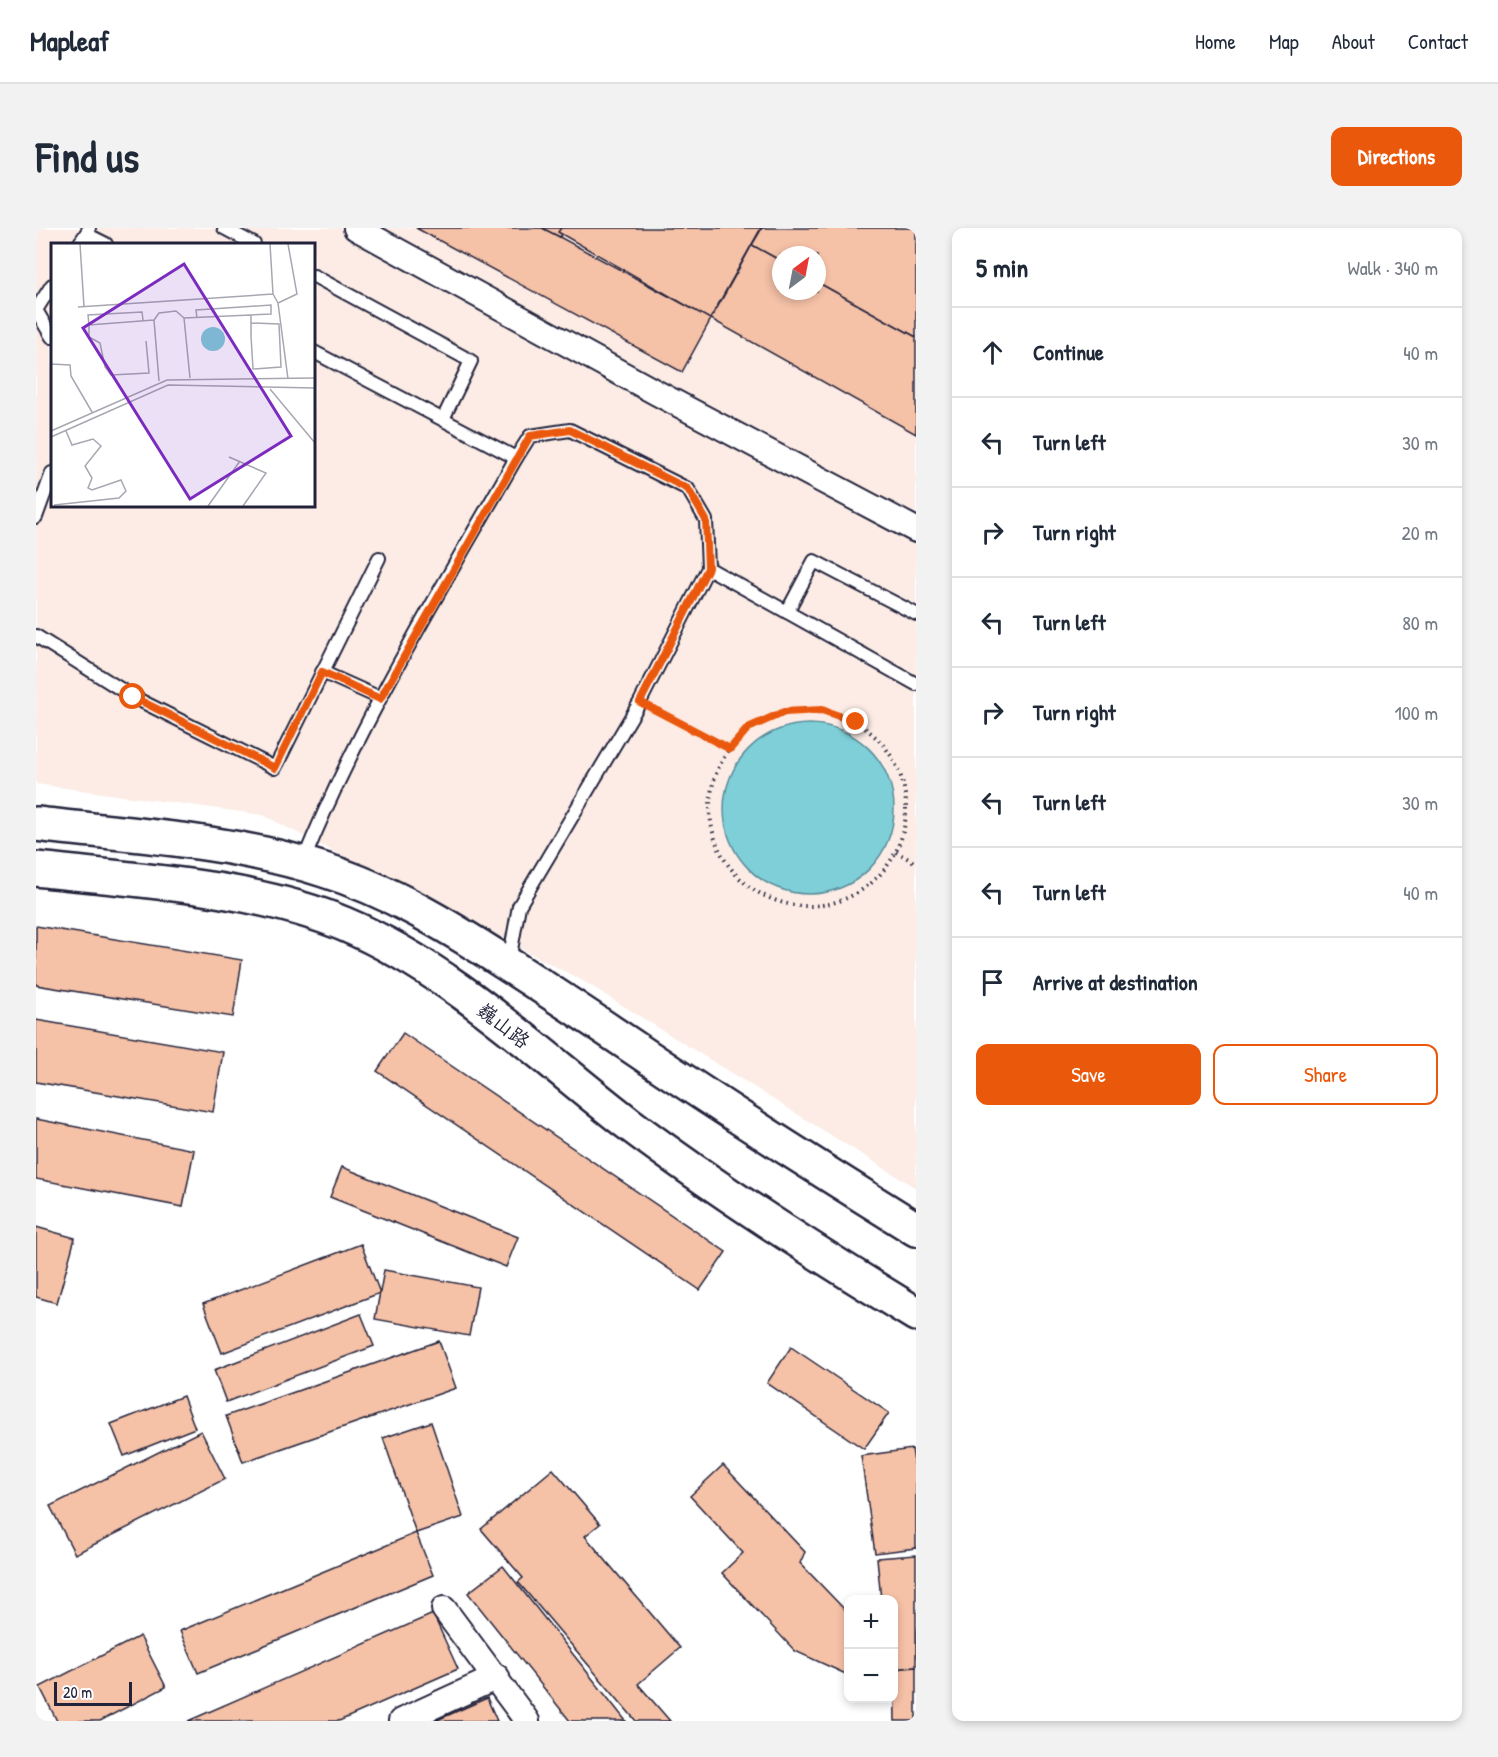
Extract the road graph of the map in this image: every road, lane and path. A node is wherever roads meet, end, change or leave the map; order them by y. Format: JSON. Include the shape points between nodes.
{"nodes":[{"id":1,"x":224,"y":228,"type":"edge"},
{"id":2,"x":356,"y":228,"type":"edge"},
{"id":3,"x":84,"y":236,"type":"edge"},
{"id":4,"x":103,"y":243,"type":"edge"},
{"id":5,"x":253,"y":243,"type":"edge"},
{"id":6,"x":315,"y":277,"type":"edge"},
{"id":7,"x":51,"y":287,"type":"edge"},
{"id":8,"x":51,"y":336,"type":"edge"},
{"id":9,"x":315,"y":353,"type":"edge"},
{"id":10,"x":443,"y":419,"type":"junction"},
{"id":11,"x":516,"y":458,"type":"junction"},
{"id":12,"x":51,"y":476,"type":"edge"},
{"id":13,"x":36,"y":517,"type":"edge"},
{"id":14,"x":916,"y":530,"type":"edge"},
{"id":15,"x":379,"y":558,"type":"dead end"},
{"id":16,"x":708,"y":568,"type":"junction"},
{"id":17,"x":787,"y":612,"type":"junction"},
{"id":18,"x":916,"y":614,"type":"edge"},
{"id":19,"x":36,"y":636,"type":"edge"},
{"id":20,"x":322,"y":672,"type":"junction"},
{"id":21,"x":916,"y":684,"type":"edge"},
{"id":22,"x":380,"y":699,"type":"junction"},
{"id":23,"x":640,"y":702,"type":"junction"},
{"id":24,"x":730,"y":749,"type":"junction"},
{"id":25,"x":36,"y":824,"type":"edge"},
{"id":26,"x":896,"y":852,"type":"junction"},
{"id":27,"x":302,"y":863,"type":"junction"},
{"id":28,"x":916,"y":863,"type":"edge"},
{"id":29,"x":36,"y":869,"type":"edge"},
{"id":30,"x":289,"y":906,"type":"junction"},
{"id":31,"x":508,"y":965,"type":"junction"},
{"id":32,"x":479,"y":1006,"type":"junction"},
{"id":33,"x":916,"y":1229,"type":"edge"},
{"id":34,"x":916,"y":1314,"type":"edge"},
{"id":35,"x":444,"y":1609,"type":"dead end"},
{"id":36,"x":497,"y":1677,"type":"junction"},
{"id":37,"x":401,"y":1721,"type":"edge"},
{"id":38,"x":527,"y":1721,"type":"edge"}],
"edges":[{"from":1,"to":5,"type":"lane"},
{"from":2,"to":14,"type":"street"},
{"from":3,"to":4,"type":"lane"},
{"from":6,"to":10,"type":"lane","via":[[471,361]]},
{"from":7,"to":8,"type":"lane","via":[[36,310]]},
{"from":9,"to":10,"type":"lane"},
{"from":10,"to":11,"type":"lane"},
{"from":11,"to":16,"type":"lane","via":[[530,436],[570,430],[688,489],[706,520]]},
{"from":11,"to":22,"type":"lane"},
{"from":12,"to":13,"type":"lane"},
{"from":15,"to":20,"type":"lane"},
{"from":16,"to":17,"type":"lane"},
{"from":16,"to":23,"type":"lane"},
{"from":17,"to":18,"type":"lane","via":[[814,561]]},
{"from":17,"to":21,"type":"lane"},
{"from":19,"to":20,"type":"lane","via":[[133,697],[275,768]]},
{"from":20,"to":22,"type":"lane"},
{"from":22,"to":27,"type":"lane"},
{"from":23,"to":24,"type":"path"},
{"from":23,"to":31,"type":"lane","via":[[519,906]]},
{"from":24,"to":26,"type":"path","via":[[748,728],[784,712],[822,710],[856,722],[885,747],[902,780],[906,816]]},
{"from":24,"to":26,"type":"path","via":[[722,758],[709,794],[712,834],[730,869],[760,894],[798,906],[838,902],[872,883]]},
{"from":25,"to":27,"type":"highway","via":[[227,848]]},
{"from":26,"to":28,"type":"path"},
{"from":27,"to":30,"type":"highway"},
{"from":27,"to":31,"type":"highway","via":[[359,882],[394,899]]},
{"from":29,"to":30,"type":"highway","name":"巍山路","via":[[185,886]]},
{"from":30,"to":32,"type":"highway","name":"巍山路","via":[[375,938]]},
{"from":31,"to":32,"type":"highway"},
{"from":31,"to":33,"type":"highway","via":[[720,1106]]},
{"from":32,"to":34,"type":"highway","name":"巍山路","via":[[693,1171]]},
{"from":35,"to":36,"type":"street"},
{"from":36,"to":37,"type":"street"},
{"from":36,"to":38,"type":"street"}]}
